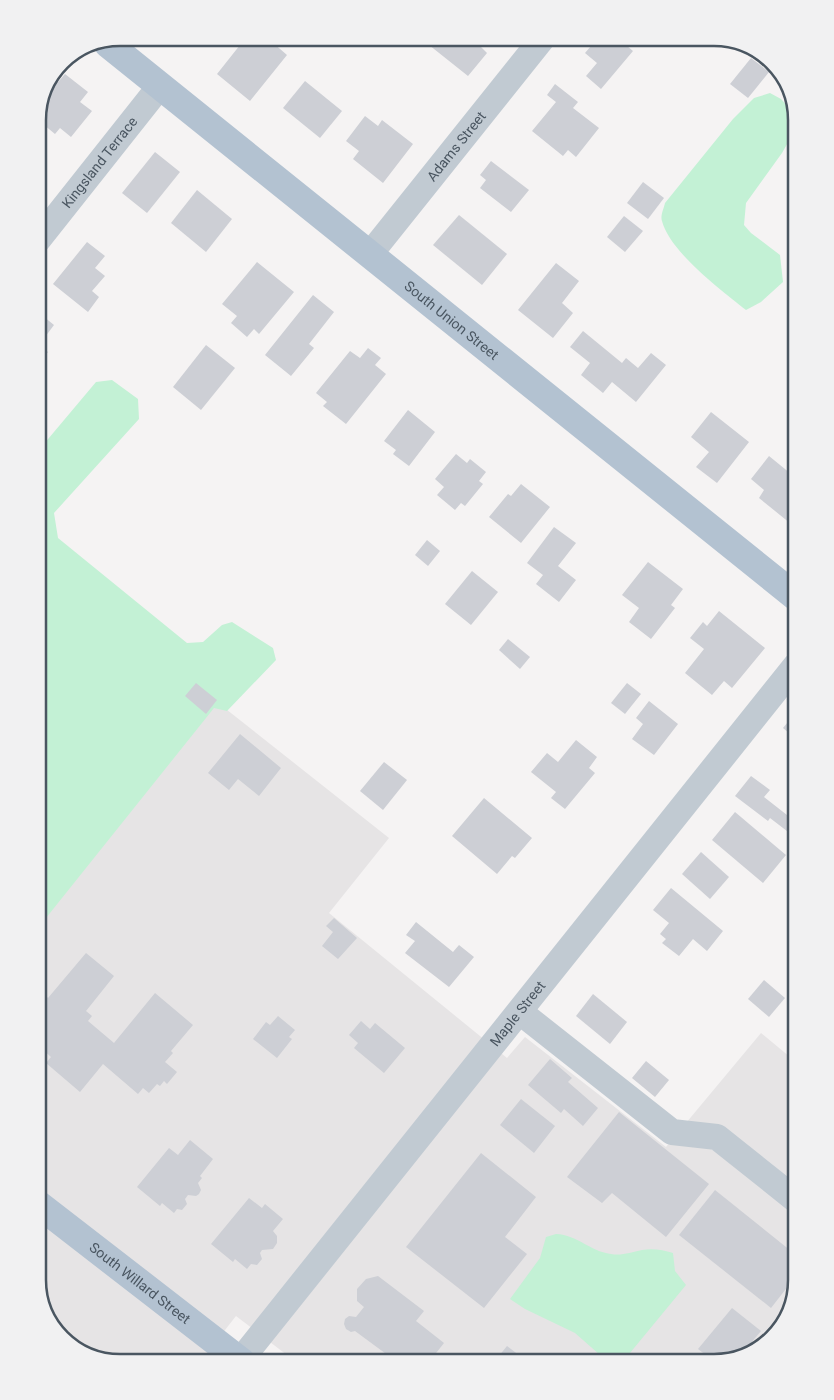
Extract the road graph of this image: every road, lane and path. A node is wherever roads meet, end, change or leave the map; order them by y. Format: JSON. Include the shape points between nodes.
{"nodes":[{"id":1,"x":536,"y":46,"type":"edge"},
{"id":2,"x":112,"y":47,"type":"edge"},
{"id":3,"x":160,"y":86,"type":"junction"},
{"id":4,"x":46,"y":230,"type":"edge"},
{"id":5,"x":370,"y":254,"type":"junction"},
{"id":6,"x":788,"y":591,"type":"edge"},
{"id":7,"x":788,"y":675,"type":"edge"},
{"id":8,"x":520,"y":1012,"type":"junction"},
{"id":9,"x":788,"y":1194,"type":"edge"},
{"id":10,"x":46,"y":1210,"type":"edge"},
{"id":11,"x":230,"y":1354,"type":"edge"},
{"id":12,"x":246,"y":1354,"type":"edge"}],
"edges":[{"from":1,"to":5,"type":"street","name":"Adams Street"},
{"from":2,"to":3,"type":"main road","name":"South Union Street"},
{"from":3,"to":4,"type":"street","name":"Kingsland Terrace"},
{"from":3,"to":5,"type":"main road","name":"South Union Street"},
{"from":5,"to":6,"type":"main road","name":"South Union Street"},
{"from":7,"to":8,"type":"street","name":"Maple Street"},
{"from":8,"to":9,"type":"street","via":[[672,1132],[717,1137]]},
{"from":8,"to":12,"type":"street","name":"Maple Street"},
{"from":10,"to":11,"type":"main road","name":"South Willard Street"}]}
